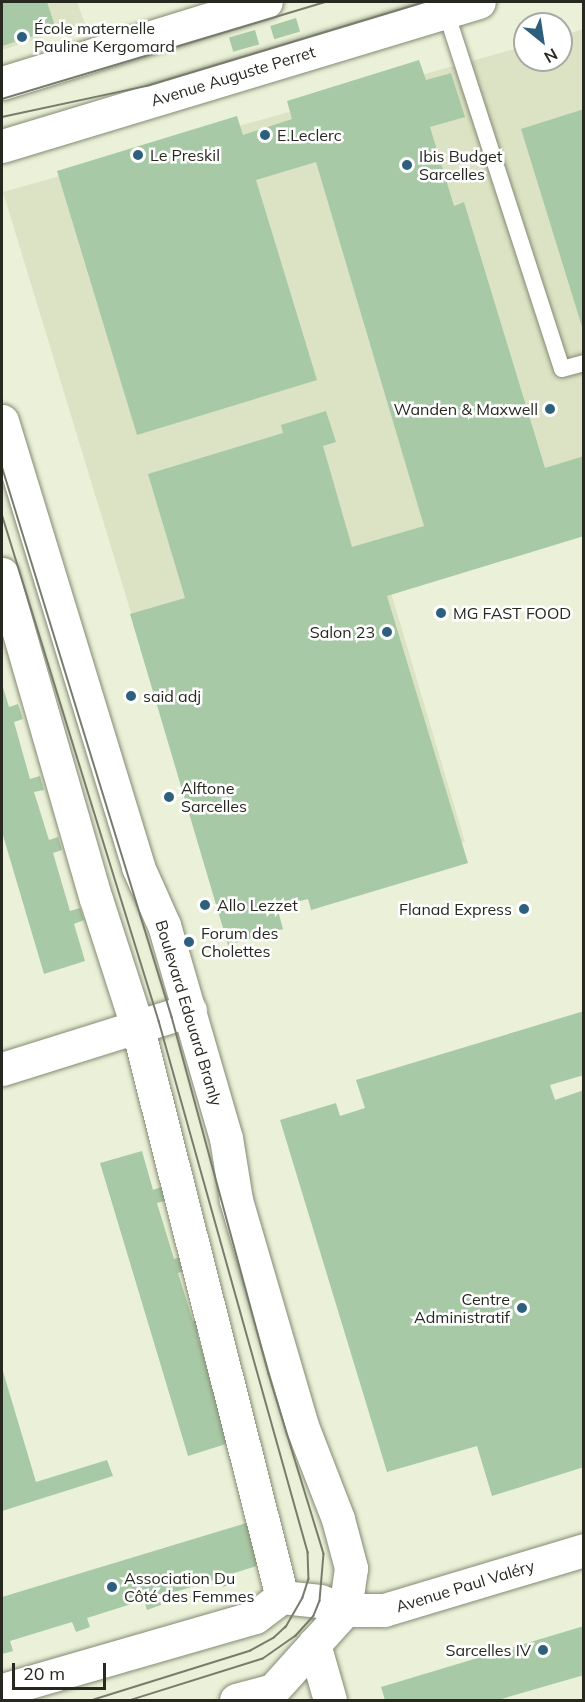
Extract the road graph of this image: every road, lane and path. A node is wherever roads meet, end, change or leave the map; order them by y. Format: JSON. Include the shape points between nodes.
{"nodes":[{"id":1,"x":266,"y":2,"type":"edge"},
{"id":2,"x":463,"y":5,"type":"edge"},
{"id":3,"x":398,"y":14,"type":"edge"},
{"id":4,"x":2,"y":82,"type":"edge"},
{"id":5,"x":2,"y":146,"type":"edge"},
{"id":6,"x":584,"y":363,"type":"edge"},
{"id":7,"x":2,"y":420,"type":"edge"},
{"id":8,"x":2,"y":574,"type":"edge"},
{"id":9,"x":190,"y":1010,"type":"junction"},
{"id":10,"x":138,"y":1029,"type":"junction"},
{"id":11,"x":2,"y":1069,"type":"edge"},
{"id":12,"x":584,"y":1550,"type":"edge"},
{"id":13,"x":282,"y":1596,"type":"junction"},
{"id":14,"x":345,"y":1610,"type":"junction"},
{"id":15,"x":314,"y":1644,"type":"junction"},
{"id":16,"x":2,"y":1690,"type":"edge"},
{"id":17,"x":252,"y":1698,"type":"edge"},
{"id":18,"x":330,"y":1701,"type":"edge"}],
"edges":[{"from":1,"to":4,"type":"street"},
{"from":2,"to":3,"type":"street","name":"Avenue Auguste Perret"},
{"from":2,"to":6,"type":"lane","via":[[562,369]]},
{"from":3,"to":5,"type":"street","name":"Avenue Auguste Perret"},
{"from":7,"to":9,"type":"street","name":"Boulevard Edouard Branly","via":[[138,867],[164,925]]},
{"from":8,"to":10,"type":"street","via":[[96,899]]},
{"from":9,"to":10,"type":"street"},
{"from":9,"to":14,"type":"street","name":"Boulevard Edouard Branly","via":[[226,1138],[236,1200],[302,1426],[338,1519],[351,1568]]},
{"from":10,"to":11,"type":"street"},
{"from":10,"to":13,"type":"street"},
{"from":12,"to":14,"type":"street","name":"Avenue Paul Valéry","via":[[384,1610]]},
{"from":13,"to":14,"type":"street","name":"Avenue Paul Valéry","via":[[320,1601]]},
{"from":13,"to":16,"type":"street","via":[[255,1617]]},
{"from":14,"to":15,"type":"street"},
{"from":15,"to":17,"type":"street","via":[[273,1690]]},
{"from":15,"to":18,"type":"street"}]}
